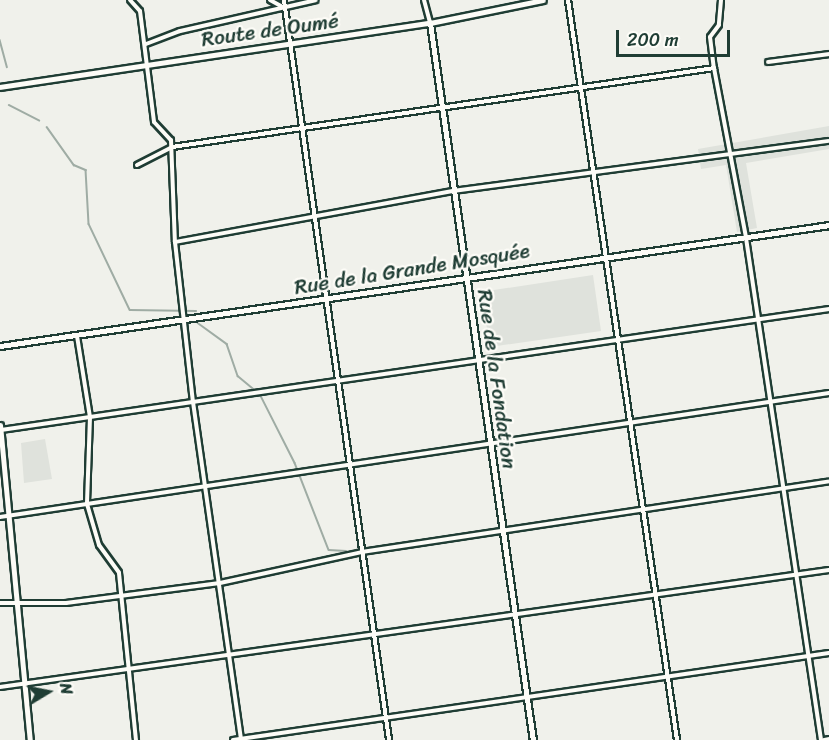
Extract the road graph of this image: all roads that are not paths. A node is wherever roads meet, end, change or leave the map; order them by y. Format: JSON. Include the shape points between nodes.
{"nodes":[{"id":1,"x":130,"y":0,"type":"edge"},
{"id":2,"x":270,"y":0,"type":"edge"},
{"id":3,"x":284,"y":0,"type":"edge"},
{"id":4,"x":316,"y":0,"type":"edge"},
{"id":5,"x":424,"y":0,"type":"edge"},
{"id":6,"x":543,"y":0,"type":"edge"},
{"id":7,"x":568,"y":0,"type":"edge"},
{"id":8,"x":721,"y":0,"type":"edge"},
{"id":9,"x":285,"y":8,"type":"junction"},
{"id":10,"x":430,"y":23,"type":"junction"},
{"id":11,"x":146,"y":44,"type":"junction"},
{"id":12,"x":289,"y":44,"type":"junction"},
{"id":13,"x":829,"y":54,"type":"edge"},
{"id":14,"x":768,"y":62,"type":"dead end"},
{"id":15,"x":149,"y":64,"type":"junction"},
{"id":16,"x":714,"y":68,"type":"junction"},
{"id":17,"x":0,"y":87,"type":"edge"},
{"id":18,"x":581,"y":91,"type":"junction"},
{"id":19,"x":443,"y":111,"type":"junction"},
{"id":20,"x":301,"y":130,"type":"junction"},
{"id":21,"x":829,"y":141,"type":"edge"},
{"id":22,"x":172,"y":147,"type":"junction"},
{"id":23,"x":730,"y":156,"type":"junction"},
{"id":24,"x":137,"y":165,"type":"dead end"},
{"id":25,"x":592,"y":172,"type":"junction"},
{"id":26,"x":453,"y":191,"type":"junction"},
{"id":27,"x":313,"y":218,"type":"junction"},
{"id":28,"x":829,"y":225,"type":"edge"},
{"id":29,"x":746,"y":238,"type":"junction"},
{"id":30,"x":175,"y":242,"type":"junction"},
{"id":31,"x":605,"y":257,"type":"junction"},
{"id":32,"x":466,"y":277,"type":"junction"},
{"id":33,"x":325,"y":300,"type":"junction"},
{"id":34,"x":829,"y":309,"type":"edge"},
{"id":35,"x":185,"y":320,"type":"junction"},
{"id":36,"x":758,"y":320,"type":"junction"},
{"id":37,"x":77,"y":336,"type":"junction"},
{"id":38,"x":617,"y":341,"type":"junction"},
{"id":39,"x":0,"y":346,"type":"edge"},
{"id":40,"x":478,"y":361,"type":"junction"},
{"id":41,"x":337,"y":381,"type":"junction"},
{"id":42,"x":829,"y":393,"type":"edge"},
{"id":43,"x":193,"y":402,"type":"junction"},
{"id":44,"x":770,"y":402,"type":"junction"},
{"id":45,"x":90,"y":417,"type":"junction"},
{"id":46,"x":630,"y":422,"type":"junction"},
{"id":47,"x":0,"y":425,"type":"edge"},
{"id":48,"x":0,"y":430,"type":"edge"},
{"id":49,"x":489,"y":444,"type":"junction"},
{"id":50,"x":350,"y":468,"type":"junction"},
{"id":51,"x":829,"y":481,"type":"edge"},
{"id":52,"x":783,"y":487,"type":"junction"},
{"id":53,"x":205,"y":488,"type":"junction"},
{"id":54,"x":87,"y":504,"type":"junction"},
{"id":55,"x":643,"y":508,"type":"junction"},
{"id":56,"x":9,"y":515,"type":"junction"},
{"id":57,"x":0,"y":517,"type":"edge"},
{"id":58,"x":503,"y":530,"type":"junction"},
{"id":59,"x":362,"y":552,"type":"junction"},
{"id":60,"x":829,"y":570,"type":"edge"},
{"id":61,"x":796,"y":575,"type":"junction"},
{"id":62,"x":220,"y":583,"type":"junction"},
{"id":63,"x":655,"y":595,"type":"junction"},
{"id":64,"x":122,"y":597,"type":"junction"},
{"id":65,"x":17,"y":601,"type":"junction"},
{"id":66,"x":0,"y":603,"type":"edge"},
{"id":67,"x":515,"y":614,"type":"junction"},
{"id":68,"x":374,"y":634,"type":"junction"},
{"id":69,"x":829,"y":653,"type":"edge"},
{"id":70,"x":229,"y":655,"type":"junction"},
{"id":71,"x":808,"y":656,"type":"junction"},
{"id":72,"x":126,"y":669,"type":"junction"},
{"id":73,"x":666,"y":678,"type":"junction"},
{"id":74,"x":25,"y":684,"type":"junction"},
{"id":75,"x":0,"y":687,"type":"edge"},
{"id":76,"x":527,"y":698,"type":"junction"},
{"id":77,"x":386,"y":718,"type":"junction"},
{"id":78,"x":241,"y":739,"type":"edge"},
{"id":79,"x":829,"y":739,"type":"edge"},
{"id":80,"x":30,"y":740,"type":"edge"},
{"id":81,"x":136,"y":740,"type":"edge"},
{"id":82,"x":233,"y":740,"type":"edge"},
{"id":83,"x":389,"y":740,"type":"edge"},
{"id":84,"x":533,"y":740,"type":"edge"},
{"id":85,"x":677,"y":740,"type":"edge"},
{"id":86,"x":822,"y":740,"type":"edge"}],
"edges":[{"from":1,"to":11,"type":"street","via":[[140,11]]},
{"from":2,"to":9,"type":"street"},
{"from":3,"to":9,"type":"street"},
{"from":4,"to":9,"type":"street"},
{"from":5,"to":10,"type":"street"},
{"from":6,"to":10,"type":"street","name":"Route de Oumé"},
{"from":7,"to":18,"type":"street"},
{"from":8,"to":16,"type":"street","via":[[718,25],[710,37]]},
{"from":9,"to":11,"type":"street","via":[[180,31]]},
{"from":9,"to":12,"type":"street"},
{"from":10,"to":12,"type":"street","name":"Route de Oumé"},
{"from":10,"to":19,"type":"street","name":"Rue de la Fondation"},
{"from":11,"to":15,"type":"street"},
{"from":12,"to":15,"type":"street","name":"Route de Oumé"},
{"from":12,"to":20,"type":"street"},
{"from":13,"to":14,"type":"street"},
{"from":15,"to":17,"type":"street","name":"Route de Oumé"},
{"from":15,"to":22,"type":"street","via":[[154,122],[169,134]]},
{"from":16,"to":18,"type":"street"},
{"from":16,"to":23,"type":"street"},
{"from":18,"to":19,"type":"street"},
{"from":18,"to":25,"type":"street"},
{"from":19,"to":20,"type":"street"},
{"from":19,"to":26,"type":"street","name":"Rue de la Fondation"},
{"from":20,"to":22,"type":"street"},
{"from":20,"to":27,"type":"street"},
{"from":21,"to":23,"type":"street"},
{"from":22,"to":24,"type":"street"},
{"from":22,"to":30,"type":"street"},
{"from":23,"to":25,"type":"street"},
{"from":23,"to":29,"type":"street"},
{"from":25,"to":26,"type":"street"},
{"from":25,"to":31,"type":"street"},
{"from":26,"to":27,"type":"street"},
{"from":26,"to":32,"type":"street","name":"Rue de la Fondation"},
{"from":27,"to":30,"type":"street"},
{"from":27,"to":33,"type":"street"},
{"from":28,"to":29,"type":"street","name":"Rue de la Grande Mosquée"},
{"from":29,"to":31,"type":"street","name":"Rue de la Grande Mosquée"},
{"from":29,"to":36,"type":"street"},
{"from":30,"to":35,"type":"street"},
{"from":31,"to":32,"type":"street","name":"Rue de la Grande Mosquée"},
{"from":31,"to":38,"type":"street"},
{"from":32,"to":33,"type":"street","name":"Rue de la Grande Mosquée"},
{"from":32,"to":40,"type":"street","name":"Rue de la Fondation"},
{"from":33,"to":35,"type":"street","name":"Rue de la Grande Mosquée"},
{"from":33,"to":41,"type":"street"},
{"from":34,"to":36,"type":"street"},
{"from":35,"to":37,"type":"street","name":"Rue de la Grande Mosquée"},
{"from":35,"to":43,"type":"street"},
{"from":36,"to":38,"type":"street"},
{"from":36,"to":44,"type":"street"},
{"from":37,"to":39,"type":"street","name":"Rue de la Grande Mosquée"},
{"from":37,"to":45,"type":"street"},
{"from":38,"to":40,"type":"street"},
{"from":38,"to":46,"type":"street"},
{"from":40,"to":41,"type":"street"},
{"from":40,"to":49,"type":"street","name":"Rue de la Fondation"},
{"from":41,"to":43,"type":"street"},
{"from":41,"to":50,"type":"street"},
{"from":42,"to":44,"type":"street"},
{"from":43,"to":45,"type":"street"},
{"from":43,"to":53,"type":"street"},
{"from":44,"to":46,"type":"street"},
{"from":44,"to":52,"type":"street"},
{"from":45,"to":48,"type":"street"},
{"from":45,"to":54,"type":"street"},
{"from":46,"to":49,"type":"street"},
{"from":46,"to":55,"type":"street"},
{"from":47,"to":48,"type":"street"},
{"from":48,"to":56,"type":"street"},
{"from":49,"to":50,"type":"street"},
{"from":49,"to":58,"type":"street","name":"Rue de la Fondation"},
{"from":50,"to":53,"type":"street"},
{"from":50,"to":59,"type":"street"},
{"from":51,"to":52,"type":"street"},
{"from":52,"to":55,"type":"street"},
{"from":52,"to":61,"type":"street"},
{"from":53,"to":54,"type":"street"},
{"from":53,"to":62,"type":"street"},
{"from":54,"to":56,"type":"street"},
{"from":54,"to":64,"type":"street","via":[[99,545],[119,573]]},
{"from":55,"to":58,"type":"street"},
{"from":55,"to":63,"type":"street"},
{"from":56,"to":57,"type":"street"},
{"from":56,"to":65,"type":"street"},
{"from":58,"to":59,"type":"street"},
{"from":58,"to":67,"type":"street","name":"Rue de la Fondation"},
{"from":59,"to":62,"type":"street"},
{"from":59,"to":68,"type":"street"},
{"from":60,"to":61,"type":"street"},
{"from":61,"to":63,"type":"street"},
{"from":61,"to":71,"type":"street"},
{"from":62,"to":64,"type":"street","via":[[166,586]]},
{"from":62,"to":70,"type":"street"},
{"from":63,"to":67,"type":"street"},
{"from":63,"to":73,"type":"street"},
{"from":64,"to":65,"type":"street"},
{"from":64,"to":72,"type":"street"},
{"from":65,"to":66,"type":"street"},
{"from":65,"to":74,"type":"street"},
{"from":67,"to":68,"type":"street"},
{"from":67,"to":76,"type":"street","name":"Rue de la Fondation"},
{"from":68,"to":70,"type":"street"},
{"from":68,"to":77,"type":"street"},
{"from":69,"to":71,"type":"street"},
{"from":70,"to":72,"type":"street"},
{"from":70,"to":78,"type":"street"},
{"from":71,"to":73,"type":"street"},
{"from":71,"to":86,"type":"street"},
{"from":72,"to":74,"type":"street"},
{"from":72,"to":81,"type":"street"},
{"from":73,"to":76,"type":"street"},
{"from":73,"to":85,"type":"street"},
{"from":74,"to":75,"type":"street"},
{"from":74,"to":80,"type":"street"},
{"from":76,"to":77,"type":"street"},
{"from":76,"to":84,"type":"street","name":"Rue de la Fondation"},
{"from":77,"to":78,"type":"street"},
{"from":77,"to":83,"type":"street"},
{"from":78,"to":82,"type":"street"},
{"from":79,"to":86,"type":"street"}]}
